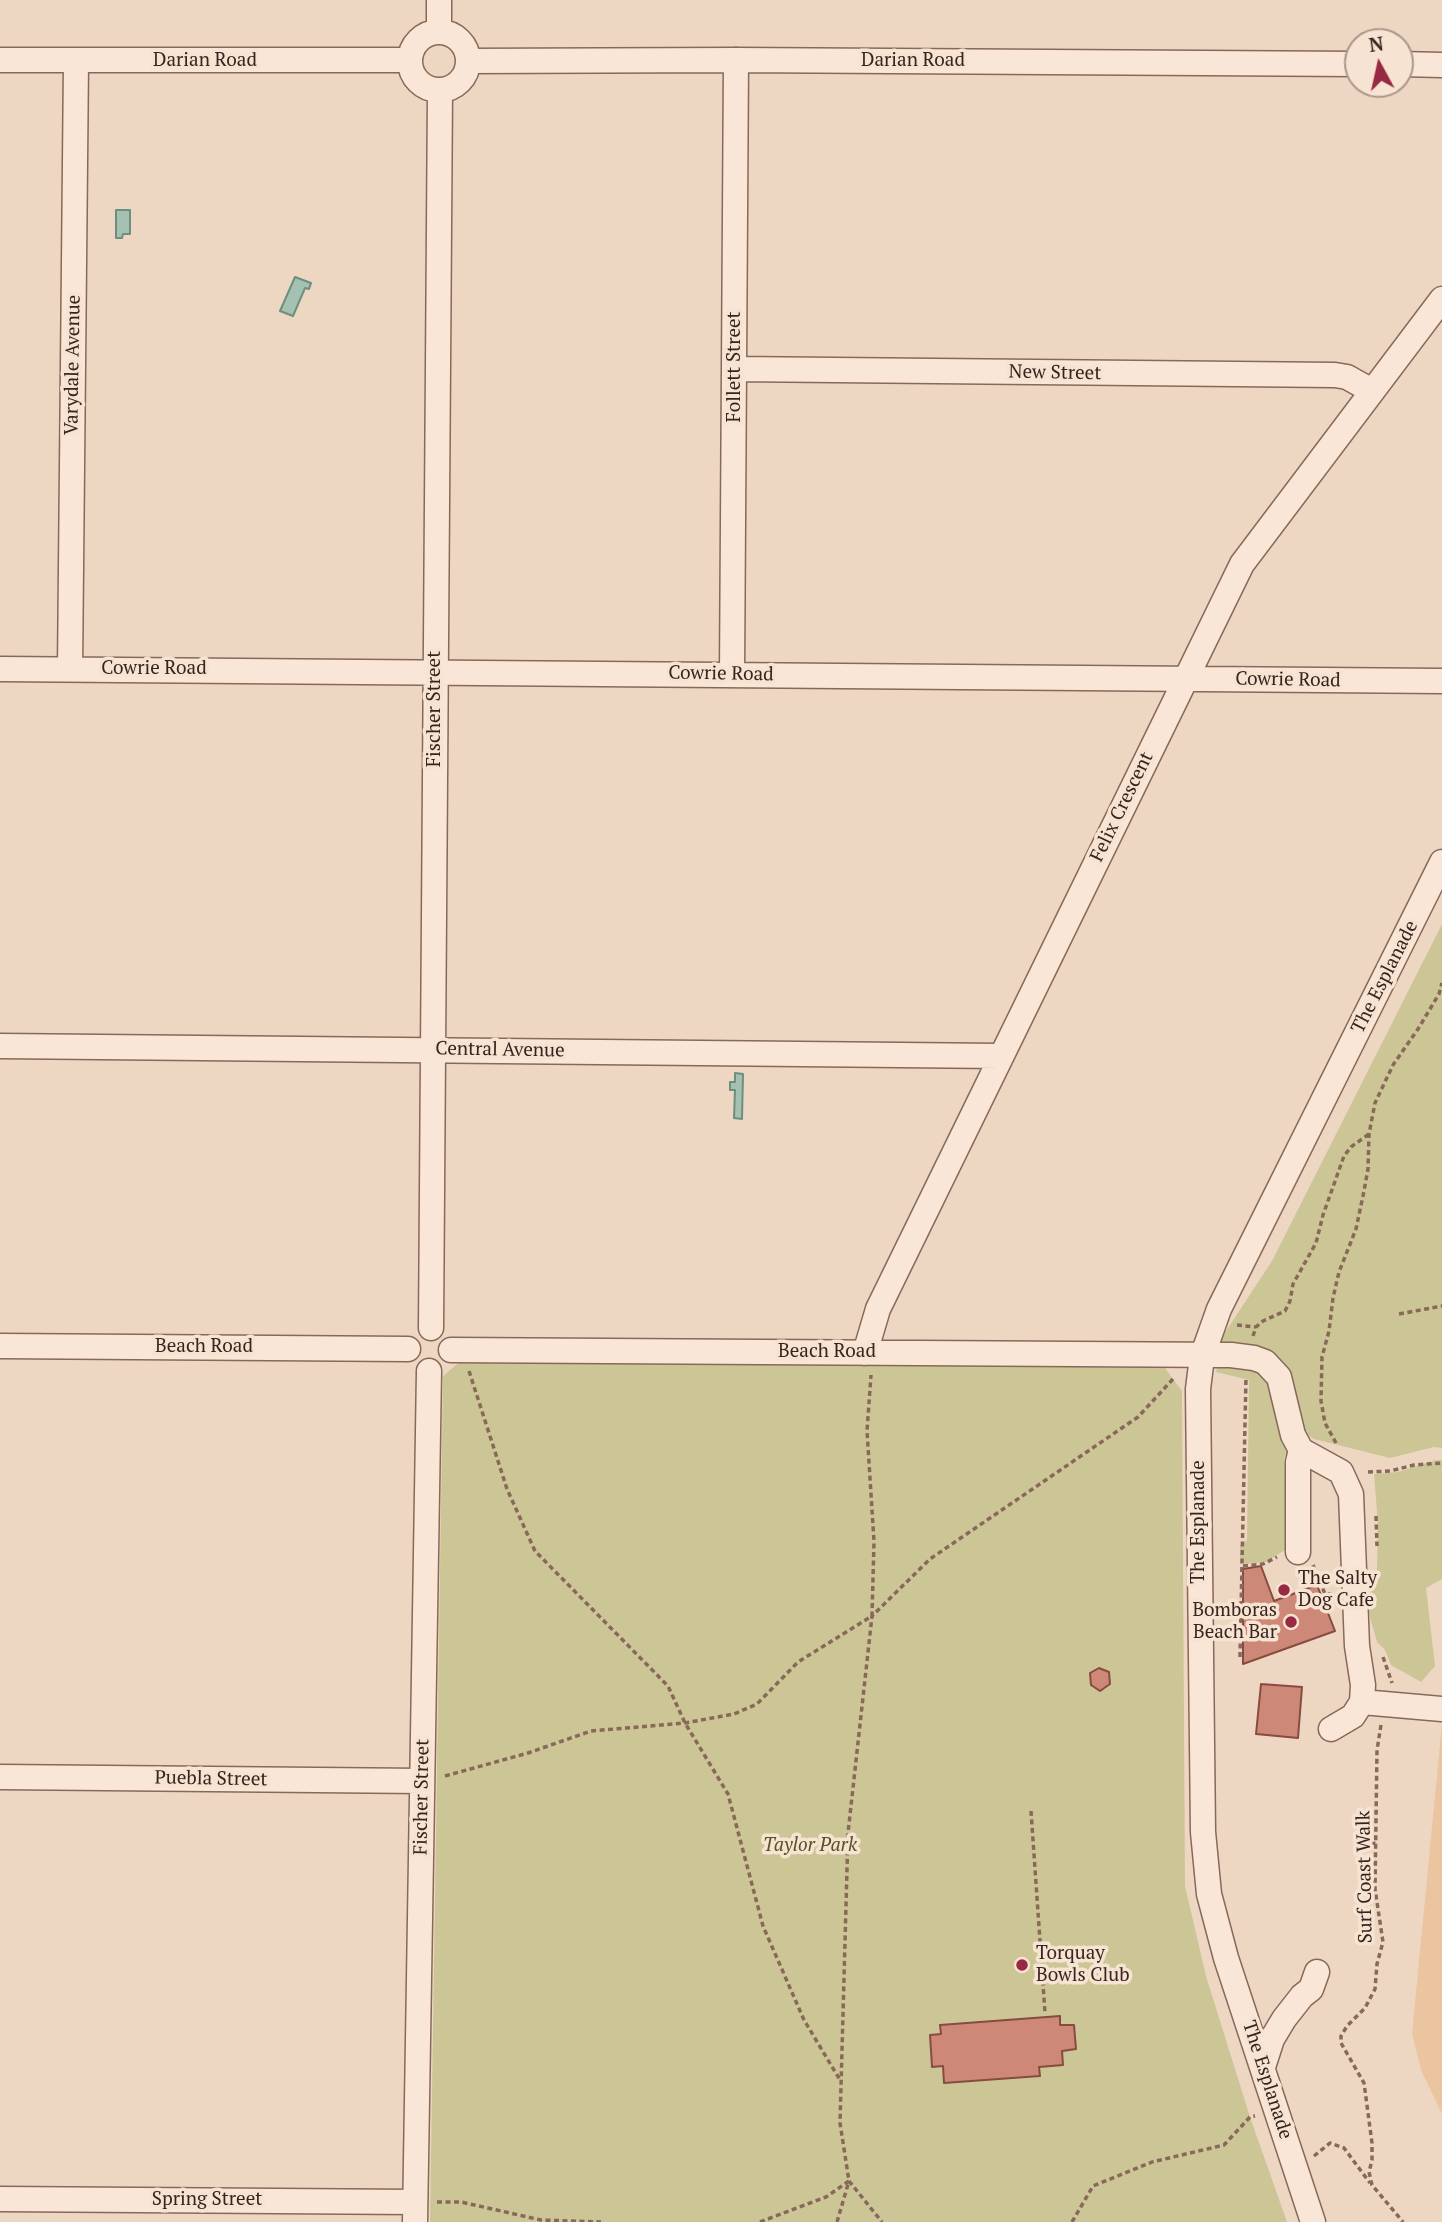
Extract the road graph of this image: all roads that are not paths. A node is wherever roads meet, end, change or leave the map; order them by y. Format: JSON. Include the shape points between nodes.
{"nodes":[{"id":1,"x":439,"y":0,"type":"edge"},
{"id":2,"x":439,"y":32,"type":"junction"},
{"id":3,"x":0,"y":60,"type":"edge"},
{"id":4,"x":409,"y":60,"type":"junction"},
{"id":5,"x":736,"y":60,"type":"junction"},
{"id":6,"x":76,"y":61,"type":"junction"},
{"id":7,"x":468,"y":61,"type":"junction"},
{"id":8,"x":1344,"y":64,"type":"edge"},
{"id":9,"x":1414,"y":64,"type":"edge"},
{"id":10,"x":1442,"y":65,"type":"edge"},
{"id":11,"x":440,"y":90,"type":"junction"},
{"id":12,"x":1442,"y":299,"type":"edge"},
{"id":13,"x":735,"y":369,"type":"junction"},
{"id":14,"x":1371,"y":391,"type":"junction"},
{"id":15,"x":0,"y":668,"type":"edge"},
{"id":16,"x":70,"y":669,"type":"junction"},
{"id":17,"x":435,"y":671,"type":"junction"},
{"id":18,"x":732,"y":675,"type":"junction"},
{"id":19,"x":1185,"y":679,"type":"junction"},
{"id":20,"x":1442,"y":681,"type":"edge"},
{"id":21,"x":1442,"y":862,"type":"edge"},
{"id":22,"x":0,"y":1046,"type":"edge"},
{"id":23,"x":433,"y":1050,"type":"junction"},
{"id":24,"x":1000,"y":1056,"type":"junction"},
{"id":25,"x":431,"y":1328,"type":"junction"},
{"id":26,"x":0,"y":1346,"type":"edge"},
{"id":27,"x":408,"y":1349,"type":"junction"},
{"id":28,"x":460,"y":1350,"type":"junction"},
{"id":29,"x":869,"y":1353,"type":"junction"},
{"id":30,"x":1202,"y":1357,"type":"junction"},
{"id":31,"x":429,"y":1371,"type":"junction"},
{"id":32,"x":1301,"y":1450,"type":"junction"},
{"id":33,"x":1298,"y":1552,"type":"road end"},
{"id":34,"x":1362,"y":1702,"type":"junction"},
{"id":35,"x":1442,"y":1709,"type":"edge"},
{"id":36,"x":1331,"y":1728,"type":"dead end"},
{"id":37,"x":0,"y":1777,"type":"edge"},
{"id":38,"x":422,"y":1781,"type":"junction"},
{"id":39,"x":1317,"y":1972,"type":"dead end"},
{"id":40,"x":1263,"y":2067,"type":"junction"},
{"id":41,"x":0,"y":2199,"type":"edge"},
{"id":42,"x":415,"y":2212,"type":"edge"},
{"id":43,"x":1313,"y":2222,"type":"edge"}],
"edges":[{"from":1,"to":2,"type":"street"},
{"from":2,"to":4,"type":"street","via":[[419,38]]},
{"from":2,"to":7,"type":"street","via":[[458,39]]},
{"from":3,"to":6,"type":"street","name":"Darian Road"},
{"from":4,"to":6,"type":"street","name":"Darian Road"},
{"from":4,"to":11,"type":"street","via":[[418,81]]},
{"from":5,"to":7,"type":"street","name":"Darian Road"},
{"from":5,"to":8,"type":"street","name":"Darian Road"},
{"from":5,"to":13,"type":"street","name":"Follett Street"},
{"from":6,"to":16,"type":"street","name":"Varydale Avenue"},
{"from":7,"to":11,"type":"street","via":[[460,81]]},
{"from":9,"to":10,"type":"street"},
{"from":11,"to":17,"type":"street","name":"Fischer Street"},
{"from":12,"to":14,"type":"street","name":"Felix Crescent"},
{"from":13,"to":14,"type":"street","name":"New Street","via":[[1335,376],[1347,377]]},
{"from":13,"to":18,"type":"street","name":"Follett Street"},
{"from":14,"to":19,"type":"street","name":"Felix Crescent","via":[[1242,564]]},
{"from":15,"to":16,"type":"street","name":"Cowrie Road"},
{"from":16,"to":17,"type":"street","name":"Cowrie Road"},
{"from":17,"to":18,"type":"street","name":"Cowrie Road"},
{"from":17,"to":23,"type":"street","name":"Fischer Street"},
{"from":18,"to":19,"type":"street","name":"Cowrie Road"},
{"from":19,"to":20,"type":"street","name":"Cowrie Road"},
{"from":19,"to":24,"type":"street","name":"Felix Crescent"},
{"from":21,"to":30,"type":"street","name":"The Esplanade","via":[[1219,1309]]},
{"from":22,"to":23,"type":"street","name":"Central Avenue"},
{"from":23,"to":24,"type":"street","name":"Central Avenue"},
{"from":23,"to":25,"type":"street","name":"Fischer Street"},
{"from":24,"to":29,"type":"street","name":"Felix Crescent","via":[[878,1309]]},
{"from":25,"to":27,"type":"street","via":[[414,1334]]},
{"from":25,"to":28,"type":"street","via":[[440,1330]]},
{"from":26,"to":27,"type":"street","name":"Beach Road"},
{"from":27,"to":31,"type":"street","via":[[414,1366]]},
{"from":28,"to":29,"type":"street","name":"Beach Road"},
{"from":28,"to":31,"type":"street","via":[[445,1366]]},
{"from":29,"to":30,"type":"street","name":"Beach Road"},
{"from":30,"to":32,"type":"street","name":"Beach Road","via":[[1254,1357],[1273,1368]]},
{"from":30,"to":40,"type":"street","name":"The Esplanade","via":[[1198,1402],[1205,1865],[1216,1925]]},
{"from":31,"to":38,"type":"street","name":"Fischer Street"},
{"from":32,"to":33,"type":"street"},
{"from":32,"to":34,"type":"street","via":[[1341,1472],[1351,1494]]},
{"from":34,"to":35,"type":"street"},
{"from":34,"to":36,"type":"street","via":[[1353,1716]]},
{"from":37,"to":38,"type":"street","name":"Puebla Street"},
{"from":38,"to":42,"type":"street","name":"Fischer Street"},
{"from":39,"to":40,"type":"street","via":[[1311,1989],[1272,2039]]},
{"from":40,"to":43,"type":"street","name":"The Esplanade"},
{"from":41,"to":42,"type":"street","name":"Spring Street"}]}
